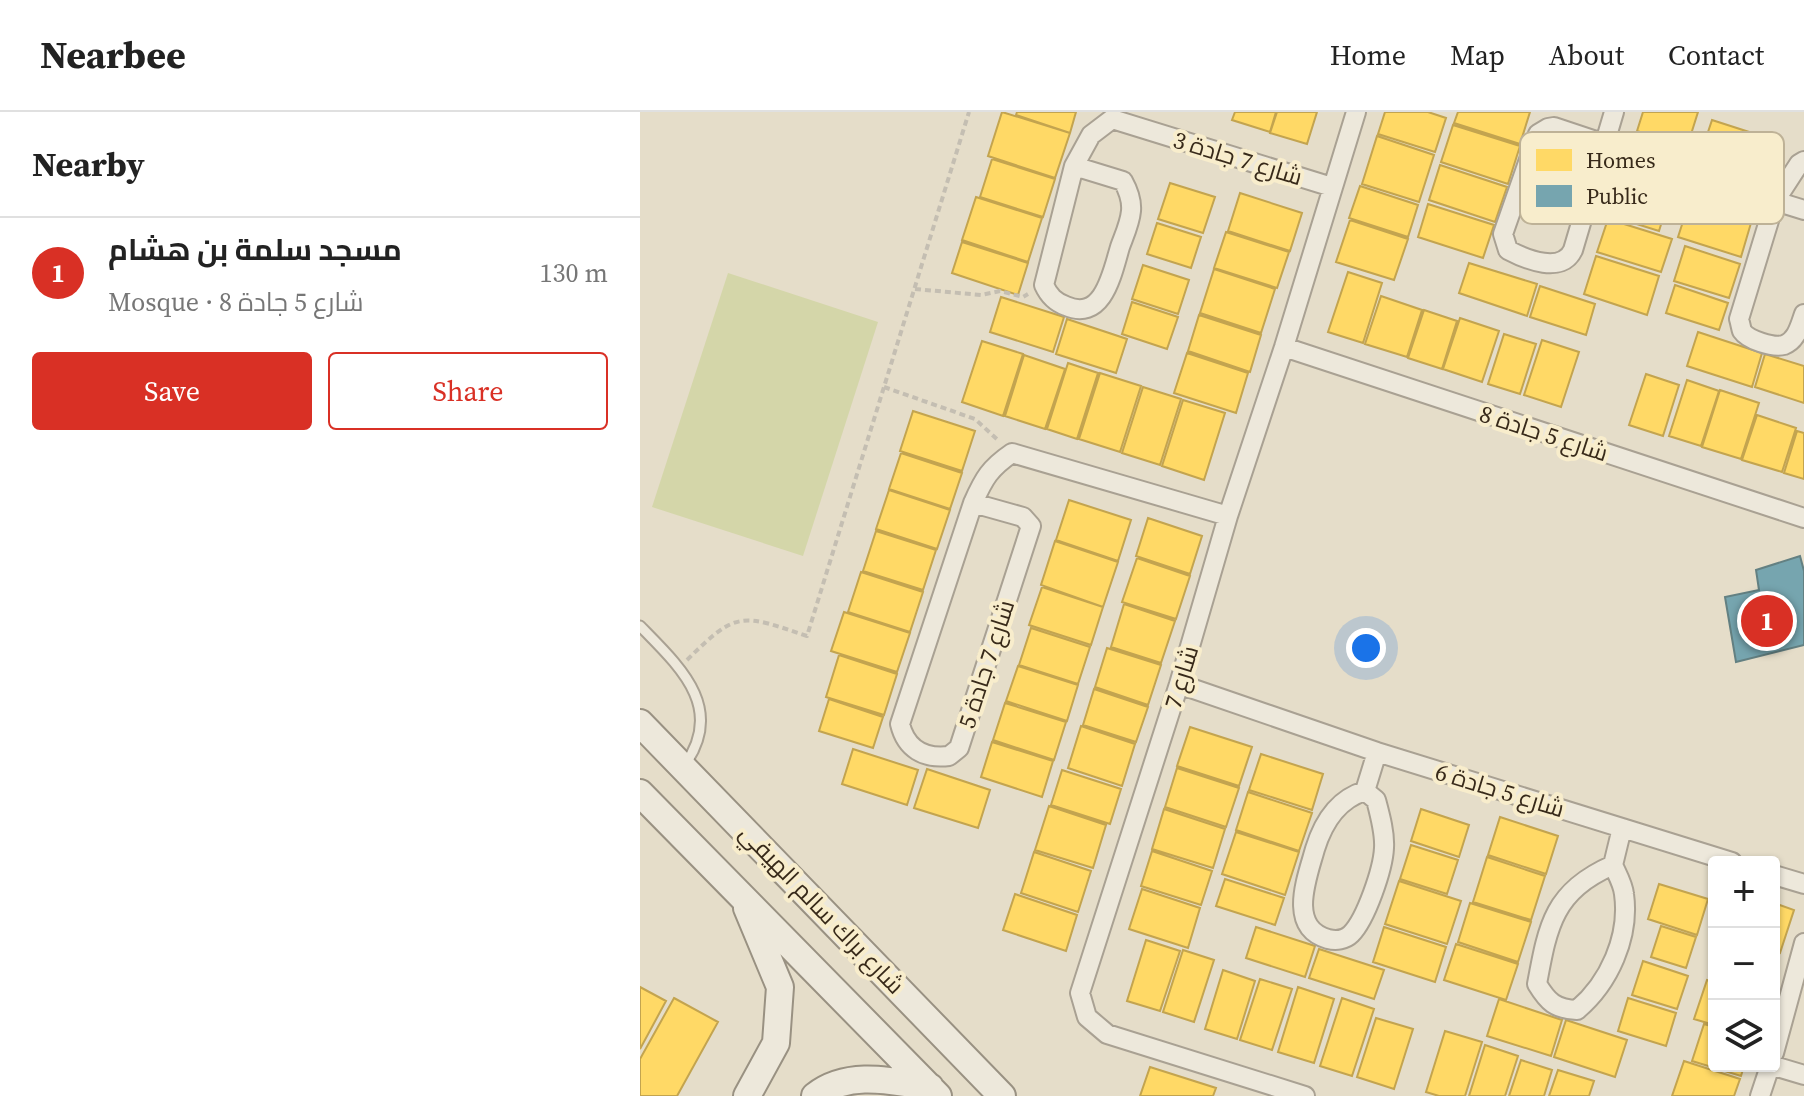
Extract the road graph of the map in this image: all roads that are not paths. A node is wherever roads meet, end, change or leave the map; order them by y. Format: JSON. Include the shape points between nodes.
{"nodes":[{"id":1,"x":1356,"y":112,"type":"edge"},
{"id":2,"x":1614,"y":112,"type":"edge"},
{"id":3,"x":1541,"y":132,"type":"edge"},
{"id":4,"x":1569,"y":132,"type":"edge"},
{"id":5,"x":1608,"y":132,"type":"edge"},
{"id":6,"x":1804,"y":161,"type":"edge"},
{"id":7,"x":1074,"y":166,"type":"junction"},
{"id":8,"x":1520,"y":185,"type":"edge"},
{"id":9,"x":1332,"y":187,"type":"junction"},
{"id":10,"x":1784,"y":187,"type":"edge"},
{"id":11,"x":1784,"y":204,"type":"edge"},
{"id":12,"x":1804,"y":210,"type":"edge"},
{"id":13,"x":1580,"y":224,"type":"edge"},
{"id":14,"x":1768,"y":224,"type":"edge"},
{"id":15,"x":1804,"y":314,"type":"edge"},
{"id":16,"x":1284,"y":347,"type":"junction"},
{"id":17,"x":973,"y":503,"type":"junction"},
{"id":18,"x":1228,"y":516,"type":"junction"},
{"id":19,"x":1804,"y":518,"type":"edge"},
{"id":20,"x":640,"y":626,"type":"edge"},
{"id":21,"x":1179,"y":684,"type":"junction"},
{"id":22,"x":640,"y":723,"type":"edge"},
{"id":23,"x":1377,"y":752,"type":"junction"},
{"id":24,"x":684,"y":766,"type":"junction"},
{"id":25,"x":1365,"y":791,"type":"junction"},
{"id":26,"x":640,"y":793,"type":"edge"},
{"id":27,"x":1622,"y":828,"type":"junction"},
{"id":28,"x":1713,"y":856,"type":"edge"},
{"id":29,"x":1613,"y":865,"type":"junction"},
{"id":30,"x":1780,"y":877,"type":"edge"},
{"id":31,"x":1804,"y":884,"type":"edge"},
{"id":32,"x":741,"y":894,"type":"junction"},
{"id":33,"x":1804,"y":943,"type":"edge"},
{"id":34,"x":1780,"y":1031,"type":"edge"},
{"id":35,"x":1780,"y":1068,"type":"edge"},
{"id":36,"x":1770,"y":1072,"type":"edge"},
{"id":37,"x":1804,"y":1075,"type":"edge"},
{"id":38,"x":934,"y":1092,"type":"edge"},
{"id":39,"x":747,"y":1096,"type":"edge"},
{"id":40,"x":815,"y":1096,"type":"edge"},
{"id":41,"x":1002,"y":1096,"type":"edge"},
{"id":42,"x":1305,"y":1096,"type":"edge"},
{"id":43,"x":1760,"y":1096,"type":"edge"}],
"edges":[{"from":1,"to":9,"type":"street","name":"شارع 7"},
{"from":2,"to":5,"type":"street"},
{"from":3,"to":4,"type":"street","via":[[1554,127]]},
{"from":6,"to":10,"type":"street"},
{"from":7,"to":7,"type":"street","name":"شارع 7 جادة 3","via":[[1123,181],[1131,212],[1107,289],[1094,305],[1079,310],[1049,296],[1044,285]]},
{"from":7,"to":9,"type":"street","name":"شارع 7 جادة 3","via":[[1091,135],[1112,119]]},
{"from":8,"to":13,"type":"street","via":[[1503,234],[1508,250],[1553,265],[1565,261]]},
{"from":9,"to":16,"type":"street","name":"شارع 7"},
{"from":11,"to":12,"type":"street"},
{"from":14,"to":15,"type":"street","via":[[1739,319],[1741,330],[1748,337],[1784,345],[1799,331]]},
{"from":16,"to":18,"type":"street","name":"شارع 7"},
{"from":16,"to":19,"type":"street","name":"شارع 5 جادة 8"},
{"from":17,"to":17,"type":"street","name":"شارع 7 جادة 5","via":[[900,724],[903,737],[924,755],[949,756],[959,748],[1031,526],[1023,517]]},
{"from":17,"to":18,"type":"street","name":"شارع 7 جادة 5","via":[[989,471],[1012,453]]},
{"from":18,"to":21,"type":"street","name":"شارع 7"},
{"from":20,"to":24,"type":"lane","via":[[681,667],[695,694],[701,719],[698,744]]},
{"from":21,"to":23,"type":"street","name":"شارع 5 جادة 6"},
{"from":21,"to":42,"type":"street","name":"شارع 7","via":[[1080,993],[1087,1017],[1107,1034]]},
{"from":22,"to":24,"type":"main road","name":"شارع براك سالم الهيفي"},
{"from":23,"to":25,"type":"street"},
{"from":23,"to":27,"type":"street","name":"شارع 5 جادة 6"},
{"from":24,"to":41,"type":"main road","name":"شارع براك سالم الهيفي"},
{"from":25,"to":25,"type":"street","via":[[1350,796],[1321,831],[1304,890],[1303,917],[1318,936],[1336,941],[1350,935],[1365,910],[1384,848],[1376,800]]},
{"from":26,"to":32,"type":"main road","name":"شارع براك سالم الهيفي"},
{"from":27,"to":28,"type":"street","name":"شارع 5 جادة 6"},
{"from":27,"to":29,"type":"street"},
{"from":29,"to":29,"type":"street","via":[[1572,888],[1545,940],[1537,984],[1548,1002],[1562,1009],[1577,1010],[1593,997],[1619,948],[1624,893]]},
{"from":30,"to":31,"type":"street"},
{"from":32,"to":38,"type":"main road","name":"شارع براك سالم الهيفي"},
{"from":32,"to":39,"type":"main road","via":[[780,987],[776,1043]]},
{"from":33,"to":34,"type":"street"},
{"from":35,"to":37,"type":"street"},
{"from":36,"to":43,"type":"street"},
{"from":38,"to":40,"type":"main road","via":[[869,1078],[826,1087]]}]}
